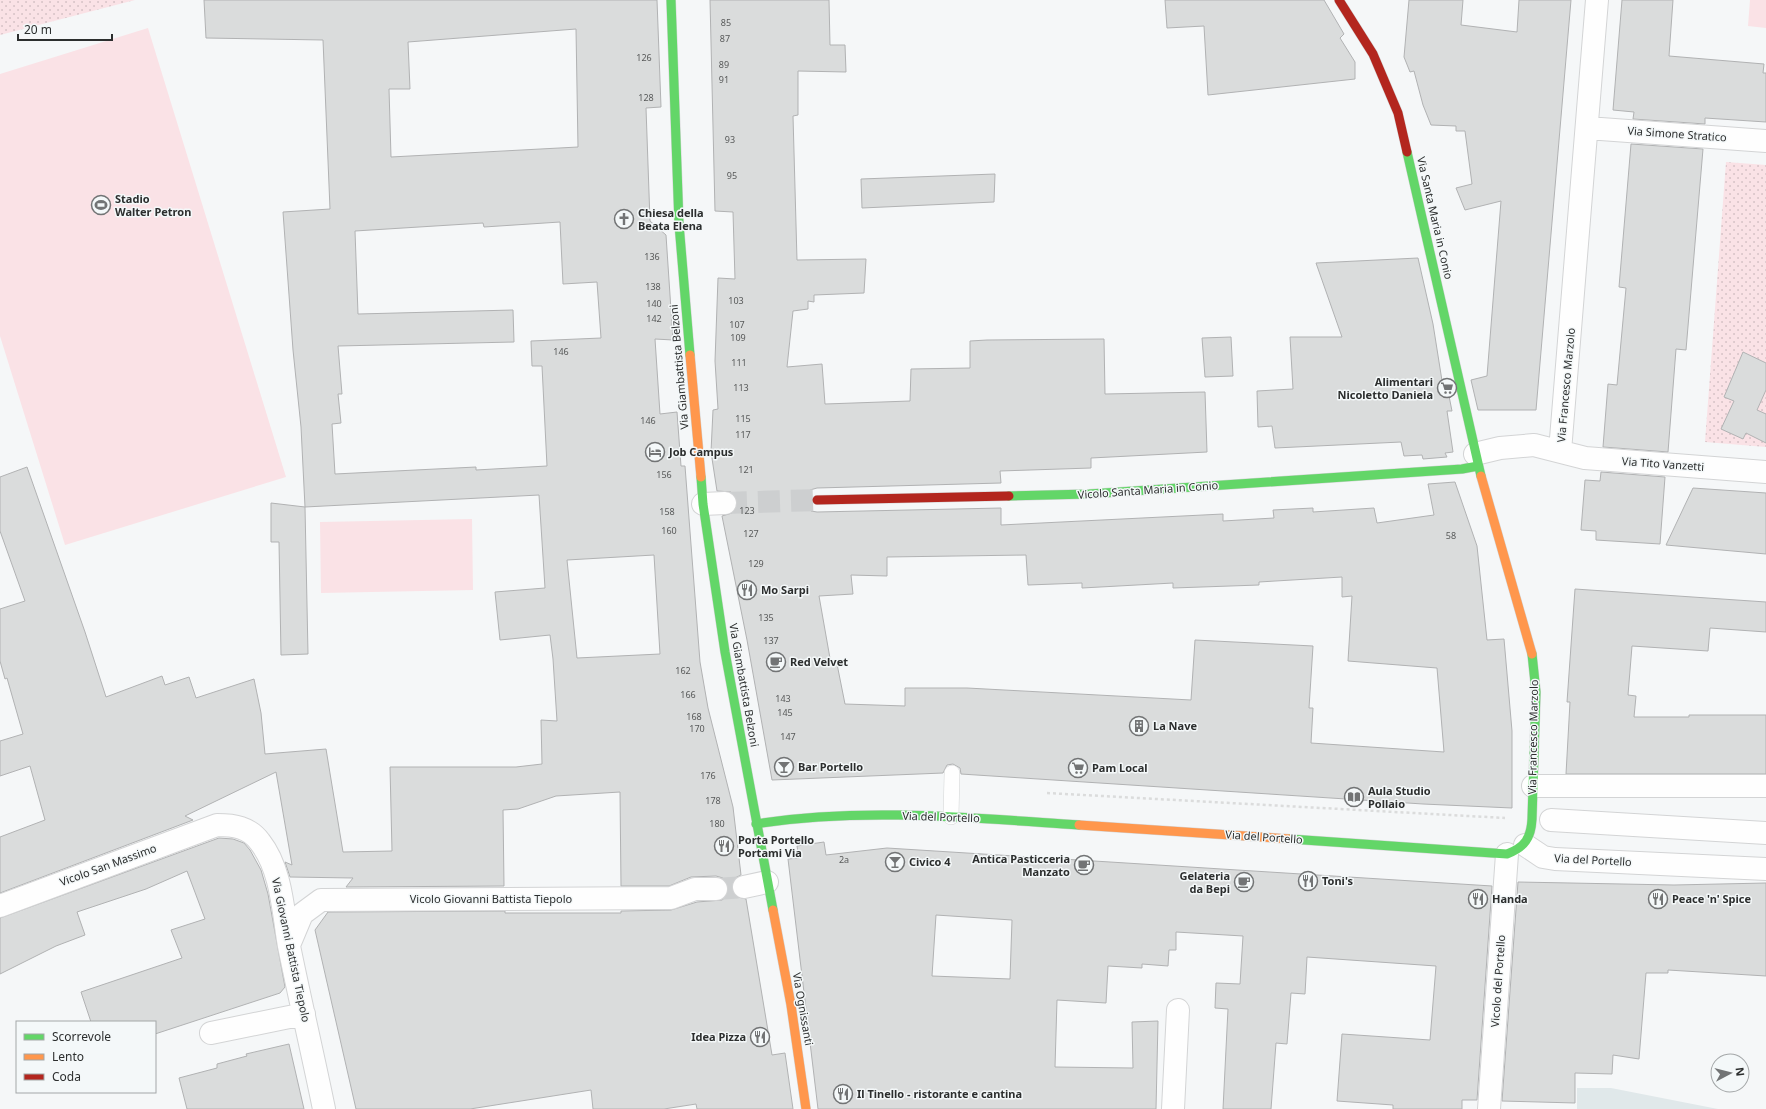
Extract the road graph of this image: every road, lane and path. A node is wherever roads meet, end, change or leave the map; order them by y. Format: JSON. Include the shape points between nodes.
{"nodes":[{"id":1,"x":671,"y":0,"type":"edge"},
{"id":2,"x":1339,"y":0,"type":"edge"},
{"id":3,"x":1598,"y":0,"type":"edge"},
{"id":4,"x":1587,"y":128,"type":"junction"},
{"id":5,"x":1766,"y":141,"type":"edge"},
{"id":6,"x":1560,"y":451,"type":"junction"},
{"id":7,"x":1476,"y":460,"type":"junction"},
{"id":8,"x":1766,"y":472,"type":"edge"},
{"id":9,"x":817,"y":500,"type":"tunnel mouth"},
{"id":10,"x":725,"y":503,"type":"tunnel mouth"},
{"id":11,"x":703,"y":504,"type":"junction"},
{"id":12,"x":952,"y":773,"type":"dead end"},
{"id":13,"x":1533,"y":786,"type":"junction"},
{"id":14,"x":1766,"y":786,"type":"edge"},
{"id":15,"x":1042,"y":793,"type":"dead end"},
{"id":16,"x":951,"y":817,"type":"junction"},
{"id":17,"x":1508,"y":818,"type":"dead end"},
{"id":18,"x":1551,"y":820,"type":"dead end"},
{"id":19,"x":756,"y":824,"type":"junction"},
{"id":20,"x":217,"y":825,"type":"joint"},
{"id":21,"x":1766,"y":833,"type":"edge"},
{"id":22,"x":1516,"y":849,"type":"junction"},
{"id":23,"x":1766,"y":869,"type":"edge"},
{"id":24,"x":767,"y":882,"type":"junction"},
{"id":25,"x":744,"y":887,"type":"tunnel mouth"},
{"id":26,"x":716,"y":889,"type":"tunnel mouth"},
{"id":27,"x":0,"y":906,"type":"edge"},
{"id":28,"x":289,"y":945,"type":"junction"},
{"id":29,"x":1178,"y":1010,"type":"dead end"},
{"id":30,"x":304,"y":1014,"type":"junction"},
{"id":31,"x":211,"y":1033,"type":"dead end"},
{"id":32,"x":324,"y":1109,"type":"edge"},
{"id":33,"x":806,"y":1109,"type":"edge"},
{"id":34,"x":1172,"y":1109,"type":"edge"},
{"id":35,"x":1489,"y":1109,"type":"edge"}],
"edges":[{"from":1,"to":11,"type":"street","name":"Via Giambattista Belzoni","via":[[678,224]]},
{"from":2,"to":7,"type":"street","name":"Via Santa Maria in Conio","via":[[1373,54],[1398,113]]},
{"from":3,"to":4,"type":"street","name":"Via Francesco Marzolo"},
{"from":4,"to":5,"type":"street","name":"Via Simone Stratico"},
{"from":4,"to":6,"type":"street","name":"Via Francesco Marzolo"},
{"from":6,"to":7,"type":"street","name":"Via Francesco Marzolo","via":[[1534,445],[1500,448]]},
{"from":6,"to":8,"type":"street","name":"Via Tito Vanzetti","via":[[1585,458]]},
{"from":7,"to":9,"type":"street","name":"Vicolo Santa Maria in Conio","via":[[1462,469],[1089,494]]},
{"from":7,"to":13,"type":"street","name":"Via Francesco Marzolo","via":[[1532,655],[1536,692]]},
{"from":10,"to":11,"type":"street"},
{"from":11,"to":19,"type":"street","name":"Via Giambattista Belzoni","via":[[725,652]]},
{"from":12,"to":16,"type":"lane"},
{"from":13,"to":14,"type":"street"},
{"from":13,"to":22,"type":"street","name":"Via Francesco Marzolo","via":[[1531,834]]},
{"from":15,"to":17,"type":"path"},
{"from":16,"to":19,"type":"street","name":"Via del Portello","via":[[836,815]]},
{"from":16,"to":22,"type":"street","name":"Via del Portello"},
{"from":18,"to":21,"type":"street"},
{"from":19,"to":24,"type":"street","name":"Via Giambattista Belzoni"},
{"from":20,"to":27,"type":"street","name":"Vicolo San Massimo"},
{"from":20,"to":28,"type":"street","name":"Via Giovanni Battista Tiepolo","via":[[242,828],[253,834],[261,843],[279,886]]},
{"from":22,"to":23,"type":"street","name":"Via del Portello","via":[[1554,859]]},
{"from":22,"to":35,"type":"street","name":"Vicolo del Portello"},
{"from":24,"to":25,"type":"street"},
{"from":24,"to":33,"type":"street","name":"Via Ognissanti","via":[[791,1005]]},
{"from":26,"to":28,"type":"street","name":"Vicolo Giovanni Battista Tiepolo","via":[[695,889],[671,898],[321,900],[302,914]]},
{"from":28,"to":30,"type":"street","name":"Via Giovanni Battista Tiepolo"},
{"from":29,"to":34,"type":"street"},
{"from":30,"to":31,"type":"street"},
{"from":30,"to":32,"type":"street","name":"Via Giovanni Battista Tiepolo"}]}
